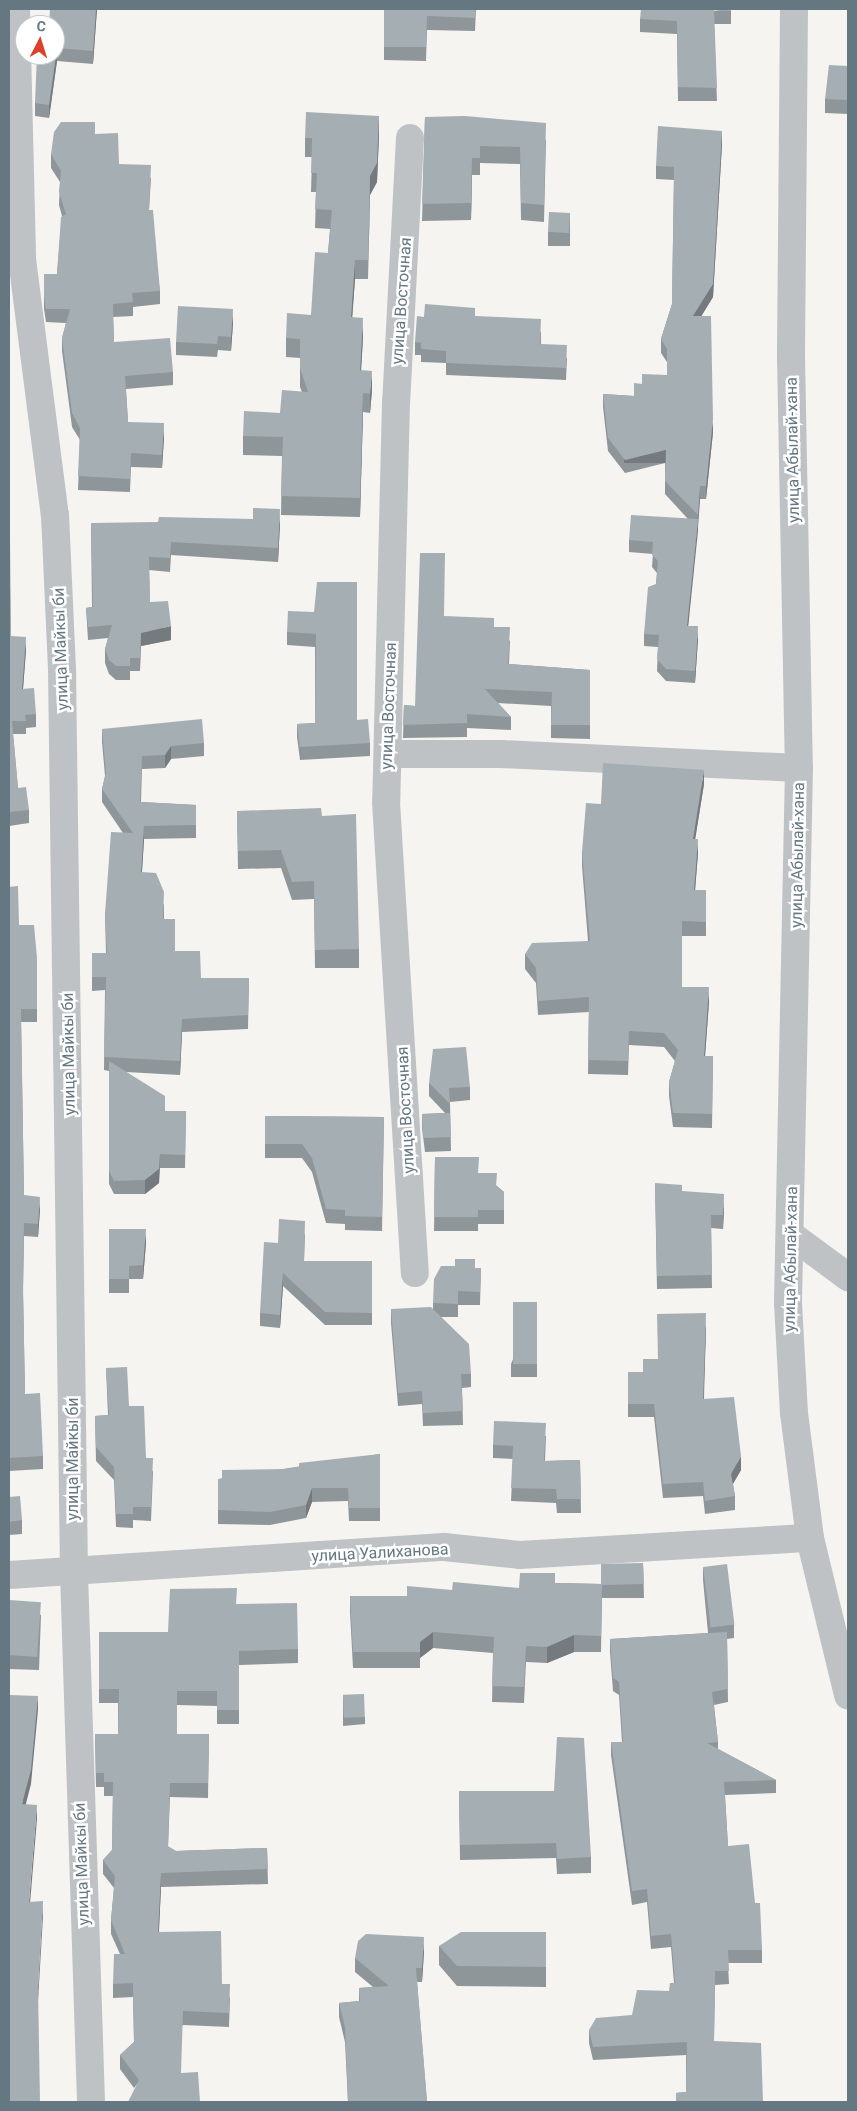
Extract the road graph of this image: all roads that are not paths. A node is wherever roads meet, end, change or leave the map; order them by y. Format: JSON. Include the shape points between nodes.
{"nodes":[{"id":1,"x":16,"y":9,"type":"edge"},
{"id":2,"x":794,"y":9,"type":"edge"},
{"id":3,"x":410,"y":138,"type":"dead end"},
{"id":4,"x":388,"y":754,"type":"junction"},
{"id":5,"x":799,"y":768,"type":"junction"},
{"id":6,"x":791,"y":1235,"type":"junction"},
{"id":7,"x":415,"y":1272,"type":"dead end"},
{"id":8,"x":848,"y":1277,"type":"edge"},
{"id":9,"x":810,"y":1538,"type":"junction"},
{"id":10,"x":74,"y":1573,"type":"junction"},
{"id":11,"x":9,"y":1575,"type":"edge"},
{"id":12,"x":838,"y":1610,"type":"edge"},
{"id":13,"x":848,"y":1695,"type":"edge"},
{"id":14,"x":91,"y":2102,"type":"edge"}],
"edges":[{"from":1,"to":10,"type":"street","name":"улица Майкы би","via":[[22,259],[55,515],[62,669]]},
{"from":2,"to":5,"type":"street","name":"улица Абылай-хана","via":[[791,357]]},
{"from":3,"to":4,"type":"street","name":"улица Восточная","via":[[396,402]]},
{"from":4,"to":5,"type":"street","via":[[500,754]]},
{"from":4,"to":7,"type":"street","name":"улица Восточная","via":[[386,802]]},
{"from":5,"to":6,"type":"street","name":"улица Абылай-хана"},
{"from":6,"to":8,"type":"street"},
{"from":6,"to":9,"type":"street","name":"улица Абылай-хана","via":[[788,1303],[794,1404]]},
{"from":9,"to":10,"type":"street","name":"улица Уалиханова","via":[[520,1555],[444,1547]]},
{"from":9,"to":12,"type":"street","name":"улица Абылай-хана"},
{"from":10,"to":11,"type":"street","name":"улица Уалиханова"},
{"from":10,"to":14,"type":"street","name":"улица Майкы би"},
{"from":12,"to":13,"type":"street","name":"улица Абылай-хана"}]}
